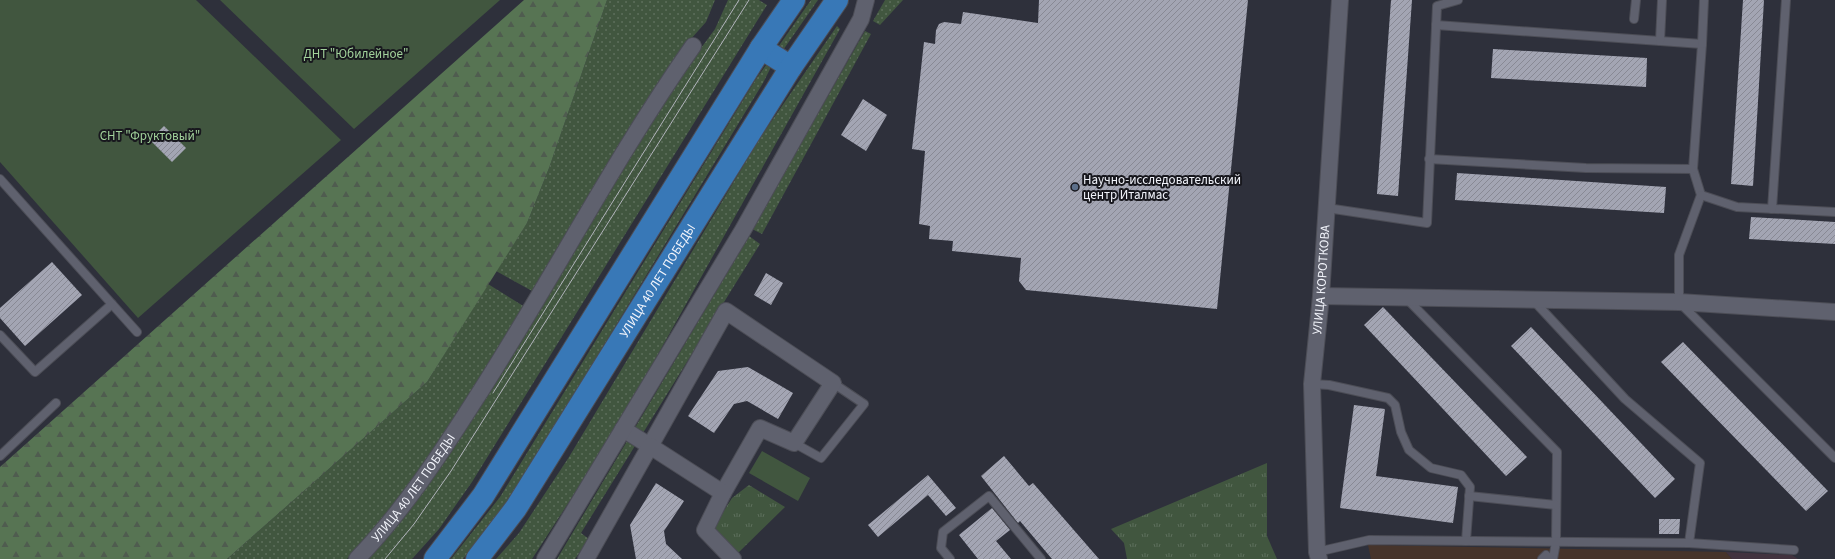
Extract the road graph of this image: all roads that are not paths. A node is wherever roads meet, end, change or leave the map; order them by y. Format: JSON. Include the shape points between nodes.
{"nodes":[{"id":1,"x":794,"y":0,"type":"edge"},
{"id":2,"x":837,"y":0,"type":"edge"},
{"id":3,"x":866,"y":0,"type":"edge"},
{"id":4,"x":1340,"y":0,"type":"edge"},
{"id":5,"x":1458,"y":0,"type":"edge"},
{"id":6,"x":1636,"y":0,"type":"edge"},
{"id":7,"x":1662,"y":0,"type":"edge"},
{"id":8,"x":1704,"y":0,"type":"edge"},
{"id":9,"x":1786,"y":0,"type":"edge"},
{"id":10,"x":1634,"y":20,"type":"dead end"},
{"id":11,"x":1436,"y":25,"type":"junction"},
{"id":12,"x":1660,"y":41,"type":"junction"},
{"id":13,"x":1702,"y":44,"type":"junction"},
{"id":14,"x":693,"y":46,"type":"dead end"},
{"id":15,"x":761,"y":48,"type":"junction"},
{"id":16,"x":791,"y":67,"type":"junction"},
{"id":17,"x":1429,"y":159,"type":"junction"},
{"id":18,"x":1693,"y":169,"type":"junction"},
{"id":19,"x":0,"y":179,"type":"edge"},
{"id":20,"x":1701,"y":195,"type":"junction"},
{"id":21,"x":1326,"y":208,"type":"junction"},
{"id":22,"x":1772,"y":209,"type":"junction"},
{"id":23,"x":1835,"y":212,"type":"edge"},
{"id":24,"x":1320,"y":296,"type":"junction"},
{"id":25,"x":1404,"y":296,"type":"junction"},
{"id":26,"x":1532,"y":299,"type":"junction"},
{"id":27,"x":1679,"y":302,"type":"junction"},
{"id":28,"x":112,"y":304,"type":"junction"},
{"id":29,"x":1835,"y":312,"type":"edge"},
{"id":30,"x":137,"y":332,"type":"dead end"},
{"id":31,"x":0,"y":335,"type":"edge"},
{"id":32,"x":833,"y":383,"type":"junction"},
{"id":33,"x":1312,"y":384,"type":"junction"},
{"id":34,"x":56,"y":403,"type":"dead end"},
{"id":35,"x":623,"y":429,"type":"junction"},
{"id":36,"x":794,"y":443,"type":"junction"},
{"id":37,"x":650,"y":446,"type":"junction"},
{"id":38,"x":0,"y":456,"type":"edge"},
{"id":39,"x":1835,"y":458,"type":"edge"},
{"id":40,"x":723,"y":493,"type":"junction"},
{"id":41,"x":1469,"y":496,"type":"junction"},
{"id":42,"x":1556,"y":505,"type":"junction"},
{"id":43,"x":1466,"y":541,"type":"junction"},
{"id":44,"x":1556,"y":542,"type":"junction"},
{"id":45,"x":1689,"y":543,"type":"junction"},
{"id":46,"x":1794,"y":550,"type":"dead end"},
{"id":47,"x":1318,"y":555,"type":"edge"},
{"id":48,"x":357,"y":559,"type":"edge"},
{"id":49,"x":435,"y":559,"type":"edge"},
{"id":50,"x":477,"y":559,"type":"edge"},
{"id":51,"x":545,"y":559,"type":"edge"},
{"id":52,"x":586,"y":559,"type":"edge"},
{"id":53,"x":733,"y":559,"type":"edge"},
{"id":54,"x":950,"y":559,"type":"edge"},
{"id":55,"x":1041,"y":559,"type":"edge"},
{"id":56,"x":1542,"y":559,"type":"edge"},
{"id":57,"x":1551,"y":559,"type":"edge"}],
"edges":[{"from":1,"to":15,"type":"main road"},
{"from":2,"to":16,"type":"main road","name":"УЛИЦА 40 ЛЕТ ПОБЕДЫ"},
{"from":3,"to":35,"type":"street","via":[[861,19],[742,230]]},
{"from":4,"to":21,"type":"street","name":"УЛИЦА КОРОТКОВА"},
{"from":5,"to":11,"type":"lane","via":[[1437,6]]},
{"from":6,"to":10,"type":"lane"},
{"from":7,"to":12,"type":"lane"},
{"from":8,"to":13,"type":"lane"},
{"from":9,"to":22,"type":"lane"},
{"from":11,"to":12,"type":"lane"},
{"from":11,"to":17,"type":"lane"},
{"from":12,"to":13,"type":"lane"},
{"from":13,"to":18,"type":"lane"},
{"from":14,"to":48,"type":"street","name":"УЛИЦА 40 ЛЕТ ПОБЕДЫ","via":[[665,86],[530,312],[452,435],[393,518]]},
{"from":15,"to":16,"type":"main road"},
{"from":15,"to":49,"type":"main road","via":[[483,496]]},
{"from":16,"to":50,"type":"main road","name":"УЛИЦА 40 ЛЕТ ПОБЕДЫ","via":[[520,501]]},
{"from":17,"to":18,"type":"lane","via":[[1586,168]]},
{"from":17,"to":21,"type":"lane","via":[[1427,223]]},
{"from":18,"to":20,"type":"lane"},
{"from":19,"to":28,"type":"lane"},
{"from":20,"to":22,"type":"lane","via":[[1736,207]]},
{"from":20,"to":27,"type":"lane","via":[[1679,255]]},
{"from":21,"to":24,"type":"street","name":"УЛИЦА КОРОТКОВА"},
{"from":22,"to":23,"type":"lane"},
{"from":24,"to":25,"type":"street"},
{"from":24,"to":33,"type":"street","name":"УЛИЦА КОРОТКОВА"},
{"from":25,"to":26,"type":"street"},
{"from":25,"to":42,"type":"lane","via":[[1557,452]]},
{"from":26,"to":27,"type":"street"},
{"from":26,"to":45,"type":"lane","via":[[1625,399],[1700,463]]},
{"from":27,"to":29,"type":"street"},
{"from":27,"to":39,"type":"lane"},
{"from":28,"to":30,"type":"lane"},
{"from":28,"to":31,"type":"lane","via":[[35,372]]},
{"from":32,"to":36,"type":"street"},
{"from":32,"to":36,"type":"lane","via":[[864,404],[821,458]]},
{"from":32,"to":37,"type":"street","via":[[726,311]]},
{"from":33,"to":41,"type":"lane","via":[[1329,385],[1388,398],[1395,405],[1401,432],[1409,450],[1431,468],[1461,475],[1470,487]]},
{"from":33,"to":47,"type":"street","name":"УЛИЦА КОРОТКОВА"},
{"from":34,"to":38,"type":"lane"},
{"from":35,"to":37,"type":"street"},
{"from":35,"to":51,"type":"street"},
{"from":36,"to":40,"type":"street","via":[[760,428]]},
{"from":37,"to":40,"type":"street"},
{"from":37,"to":52,"type":"street"},
{"from":40,"to":53,"type":"street","via":[[704,530]]},
{"from":41,"to":42,"type":"lane"},
{"from":41,"to":43,"type":"lane"},
{"from":42,"to":44,"type":"lane"},
{"from":43,"to":44,"type":"lane"},
{"from":43,"to":47,"type":"lane","via":[[1370,540]]},
{"from":44,"to":45,"type":"lane"},
{"from":44,"to":57,"type":"lane"},
{"from":45,"to":46,"type":"lane"},
{"from":54,"to":55,"type":"lane","via":[[941,548],[944,532],[988,496]]},
{"from":56,"to":57,"type":"lane","via":[[1546,555]]}]}
